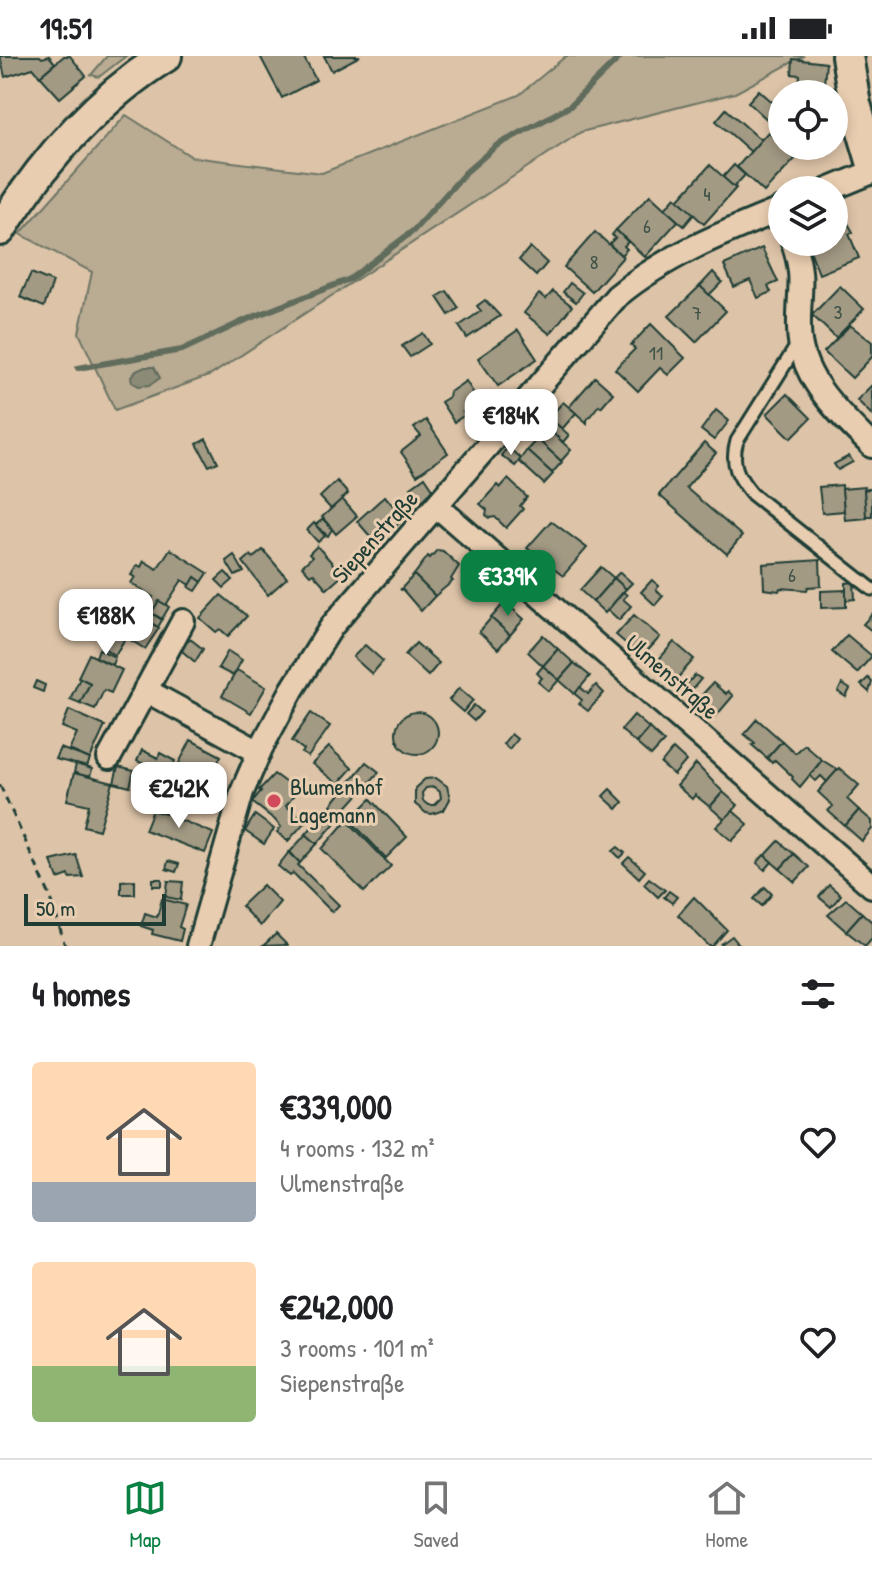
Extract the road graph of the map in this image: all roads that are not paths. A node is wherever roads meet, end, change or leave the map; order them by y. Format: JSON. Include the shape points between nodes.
{"nodes":[{"id":1,"x":166,"y":56,"type":"edge"},
{"id":2,"x":847,"y":56,"type":"edge"},
{"id":3,"x":872,"y":161,"type":"edge"},
{"id":4,"x":872,"y":172,"type":"edge"},
{"id":5,"x":848,"y":182,"type":"edge"},
{"id":6,"x":768,"y":216,"type":"edge"},
{"id":7,"x":0,"y":230,"type":"edge"},
{"id":8,"x":797,"y":256,"type":"edge"},
{"id":9,"x":799,"y":341,"type":"junction"},
{"id":10,"x":872,"y":446,"type":"edge"},
{"id":11,"x":438,"y":507,"type":"junction"},
{"id":12,"x":872,"y":589,"type":"edge"},
{"id":13,"x":183,"y":621,"type":"dead end"},
{"id":14,"x":145,"y":690,"type":"junction"},
{"id":15,"x":259,"y":752,"type":"junction"},
{"id":16,"x":109,"y":758,"type":"dead end"},
{"id":17,"x":872,"y":886,"type":"edge"},
{"id":18,"x":198,"y":946,"type":"edge"}],
"edges":[{"from":1,"to":7,"type":"main road","via":[[95,110]]},
{"from":2,"to":3,"type":"main road"},
{"from":4,"to":5,"type":"street"},
{"from":6,"to":11,"type":"street","name":"Siepenstraße","via":[[658,266],[617,296]]},
{"from":8,"to":9,"type":"street","via":[[802,273]]},
{"from":9,"to":10,"type":"street","via":[[814,381]]},
{"from":9,"to":12,"type":"lane","via":[[737,441],[734,465],[752,494]]},
{"from":11,"to":15,"type":"street","name":"Siepenstraße","via":[[332,626]]},
{"from":11,"to":17,"type":"street","name":"Ulmenstraße"},
{"from":13,"to":14,"type":"street"},
{"from":14,"to":15,"type":"street"},
{"from":14,"to":16,"type":"street"},
{"from":15,"to":18,"type":"street","name":"Siepenstraße","via":[[242,792]]}]}
